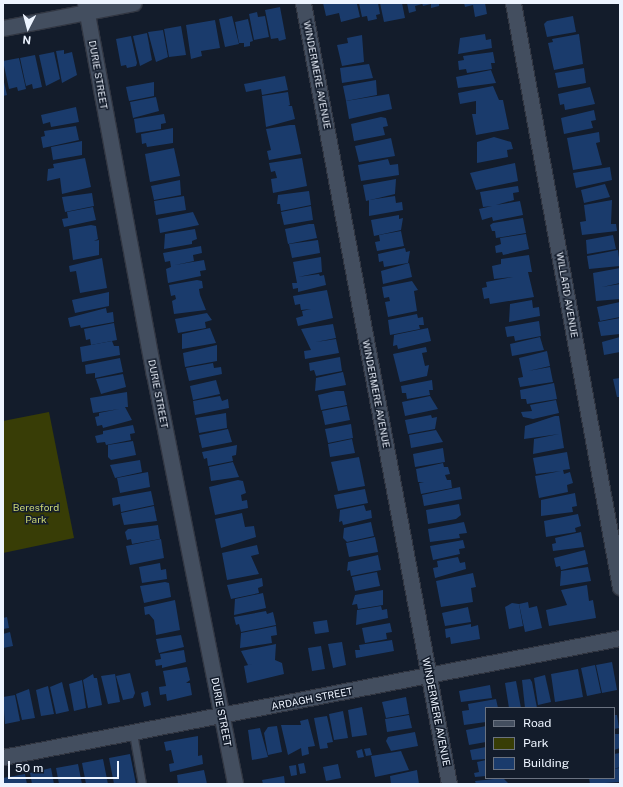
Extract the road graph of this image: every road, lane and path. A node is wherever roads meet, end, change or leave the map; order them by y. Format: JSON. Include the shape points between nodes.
{"nodes":[{"id":1,"x":134,"y":3,"type":"edge"},
{"id":2,"x":303,"y":3,"type":"edge"},
{"id":3,"x":513,"y":3,"type":"edge"},
{"id":4,"x":86,"y":7,"type":"edge"},
{"id":5,"x":3,"y":28,"type":"edge"},
{"id":6,"x":620,"y":587,"type":"edge"},
{"id":7,"x":620,"y":638,"type":"edge"},
{"id":8,"x":429,"y":676,"type":"junction"},
{"id":9,"x":223,"y":716,"type":"junction"},
{"id":10,"x":133,"y":733,"type":"junction"},
{"id":11,"x":3,"y":757,"type":"edge"},
{"id":12,"x":142,"y":784,"type":"edge"},
{"id":13,"x":235,"y":784,"type":"edge"},
{"id":14,"x":449,"y":784,"type":"edge"}],
"edges":[{"from":1,"to":4,"type":"street"},
{"from":2,"to":8,"type":"street","name":"WINDERMERE AVENUE"},
{"from":3,"to":6,"type":"street","name":"WILLARD AVENUE"},
{"from":4,"to":5,"type":"street"},
{"from":4,"to":9,"type":"street","name":"DURIE STREET","via":[[155,382]]},
{"from":7,"to":8,"type":"street","name":"ARDAGH STREET"},
{"from":8,"to":9,"type":"street","name":"ARDAGH STREET"},
{"from":8,"to":14,"type":"street","name":"WINDERMERE AVENUE"},
{"from":9,"to":10,"type":"street","name":"ARDAGH STREET"},
{"from":9,"to":13,"type":"street","name":"DURIE STREET"},
{"from":10,"to":11,"type":"street","name":"ARDAGH STREET"},
{"from":10,"to":12,"type":"lane"}]}
